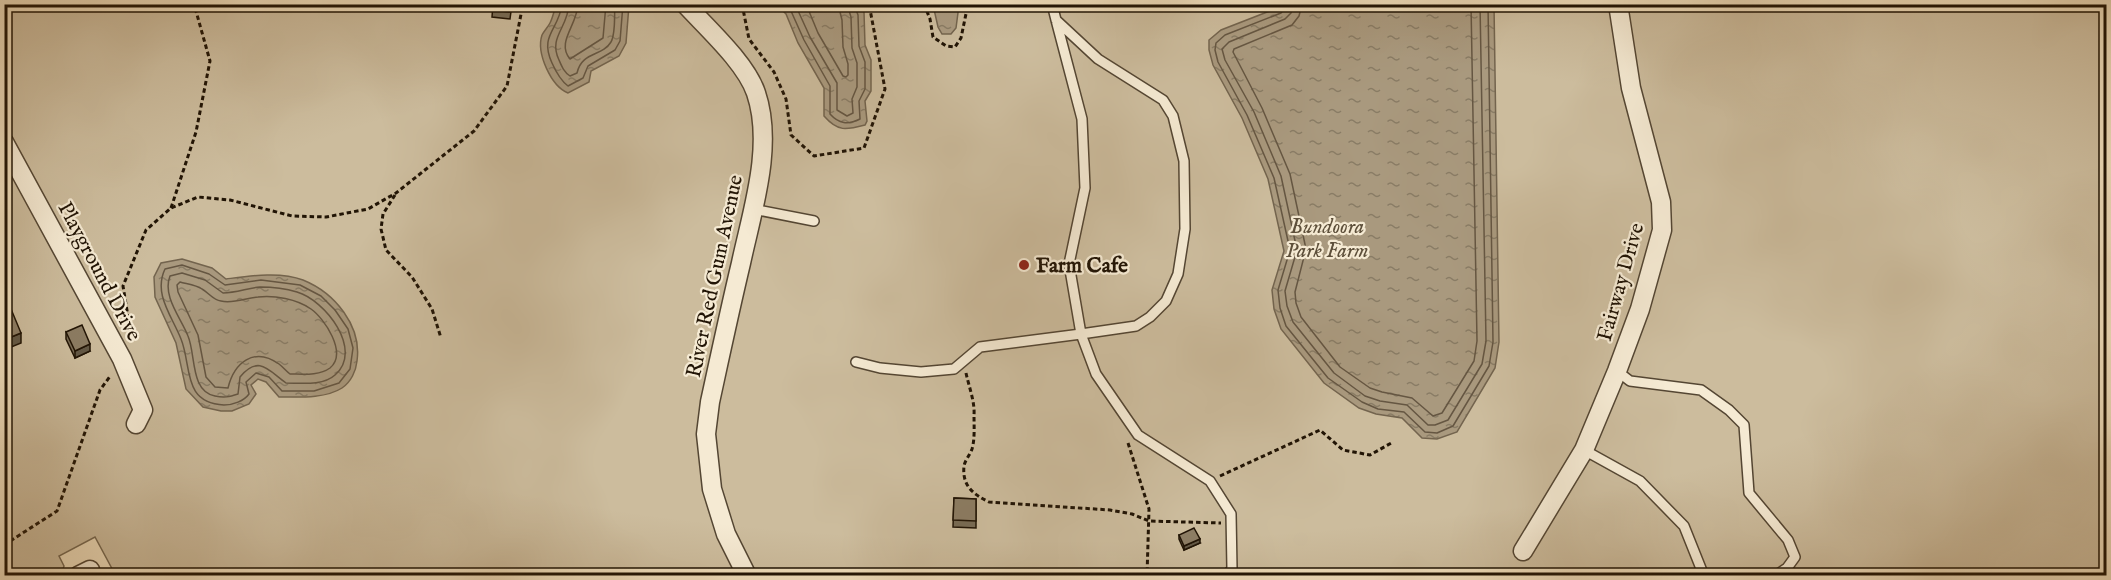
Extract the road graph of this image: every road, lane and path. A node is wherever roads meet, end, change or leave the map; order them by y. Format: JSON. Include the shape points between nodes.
{"nodes":[{"id":1,"x":194,"y":4,"type":"edge"},
{"id":2,"x":523,"y":4,"type":"edge"},
{"id":3,"x":685,"y":4,"type":"edge"},
{"id":4,"x":742,"y":4,"type":"edge"},
{"id":5,"x":869,"y":4,"type":"edge"},
{"id":6,"x":924,"y":4,"type":"edge"},
{"id":7,"x":968,"y":4,"type":"edge"},
{"id":8,"x":1052,"y":4,"type":"edge"},
{"id":9,"x":1618,"y":4,"type":"edge"},
{"id":10,"x":1056,"y":20,"type":"junction"},
{"id":11,"x":4,"y":142,"type":"edge"},
{"id":12,"x":396,"y":194,"type":"junction"},
{"id":13,"x":171,"y":208,"type":"junction"},
{"id":14,"x":753,"y":209,"type":"junction"},
{"id":15,"x":814,"y":221,"type":"dead end"},
{"id":16,"x":1081,"y":334,"type":"junction"},
{"id":17,"x":441,"y":338,"type":"dead end"},
{"id":18,"x":122,"y":358,"type":"junction"},
{"id":19,"x":963,"y":361,"type":"junction"},
{"id":20,"x":856,"y":362,"type":"dead end"},
{"id":21,"x":1617,"y":371,"type":"junction"},
{"id":22,"x":136,"y":424,"type":"dead end"},
{"id":23,"x":1130,"y":424,"type":"junction"},
{"id":24,"x":1393,"y":442,"type":"dead end"},
{"id":25,"x":1584,"y":450,"type":"junction"},
{"id":26,"x":1210,"y":481,"type":"junction"},
{"id":27,"x":1149,"y":521,"type":"junction"},
{"id":28,"x":1232,"y":523,"type":"junction"},
{"id":29,"x":4,"y":545,"type":"edge"},
{"id":30,"x":1523,"y":551,"type":"dead end"},
{"id":31,"x":747,"y":576,"type":"edge"},
{"id":32,"x":1147,"y":576,"type":"edge"},
{"id":33,"x":1226,"y":576,"type":"edge"},
{"id":34,"x":1704,"y":576,"type":"edge"},
{"id":35,"x":1775,"y":576,"type":"edge"}],
"edges":[{"from":1,"to":13,"type":"path","via":[[210,61],[196,132]]},
{"from":2,"to":12,"type":"path","via":[[507,86],[474,131]]},
{"from":3,"to":14,"type":"street","name":"River Red Gum Avenue","via":[[743,68],[756,92],[764,150]]},
{"from":4,"to":5,"type":"path","via":[[748,39],[774,72],[786,99],[790,135],[814,156],[864,148],[885,89]]},
{"from":6,"to":7,"type":"path","via":[[933,37],[945,46],[955,47],[961,38]]},
{"from":8,"to":10,"type":"lane"},
{"from":9,"to":21,"type":"street","name":"Fairway Drive","via":[[1631,87],[1661,202],[1662,231]]},
{"from":10,"to":16,"type":"lane","via":[[1082,119],[1085,188],[1069,264]]},
{"from":10,"to":16,"type":"lane","via":[[1098,59],[1163,100],[1173,116],[1184,161],[1185,229],[1178,274],[1166,301],[1136,326]]},
{"from":11,"to":18,"type":"street","name":"Playground Drive"},
{"from":12,"to":13,"type":"path","via":[[368,209],[326,218],[292,216],[230,200],[198,197]]},
{"from":12,"to":17,"type":"path","via":[[383,214],[381,229],[386,249],[412,277],[432,309]]},
{"from":13,"to":18,"type":"path","via":[[146,230],[123,286],[132,341]]},
{"from":14,"to":15,"type":"lane"},
{"from":14,"to":31,"type":"street","name":"River Red Gum Avenue","via":[[706,434],[712,489],[726,534]]},
{"from":16,"to":19,"type":"lane","via":[[980,347]]},
{"from":16,"to":23,"type":"lane","via":[[1096,374]]},
{"from":18,"to":22,"type":"street","name":"Playground Drive","via":[[143,410]]},
{"from":18,"to":29,"type":"path","via":[[100,390],[57,511]]},
{"from":19,"to":20,"type":"lane","via":[[954,369],[921,372]]},
{"from":19,"to":27,"type":"path","via":[[975,411],[972,448],[964,465],[971,492],[989,502],[1110,510]]},
{"from":21,"to":25,"type":"street","name":"Fairway Drive"},
{"from":21,"to":35,"type":"lane","via":[[1630,381],[1701,390],[1744,425],[1749,494],[1788,540],[1795,557]]},
{"from":23,"to":26,"type":"lane","via":[[1138,435]]},
{"from":23,"to":27,"type":"path","via":[[1128,444],[1149,509]]},
{"from":24,"to":26,"type":"path","via":[[1370,455],[1343,450],[1320,430]]},
{"from":25,"to":30,"type":"street","name":"Fairway Drive"},
{"from":25,"to":34,"type":"lane","via":[[1640,481],[1684,526]]},
{"from":26,"to":28,"type":"lane","via":[[1232,514]]},
{"from":27,"to":28,"type":"path"},
{"from":27,"to":32,"type":"path"},
{"from":28,"to":33,"type":"lane","via":[[1232,569]]}]}
